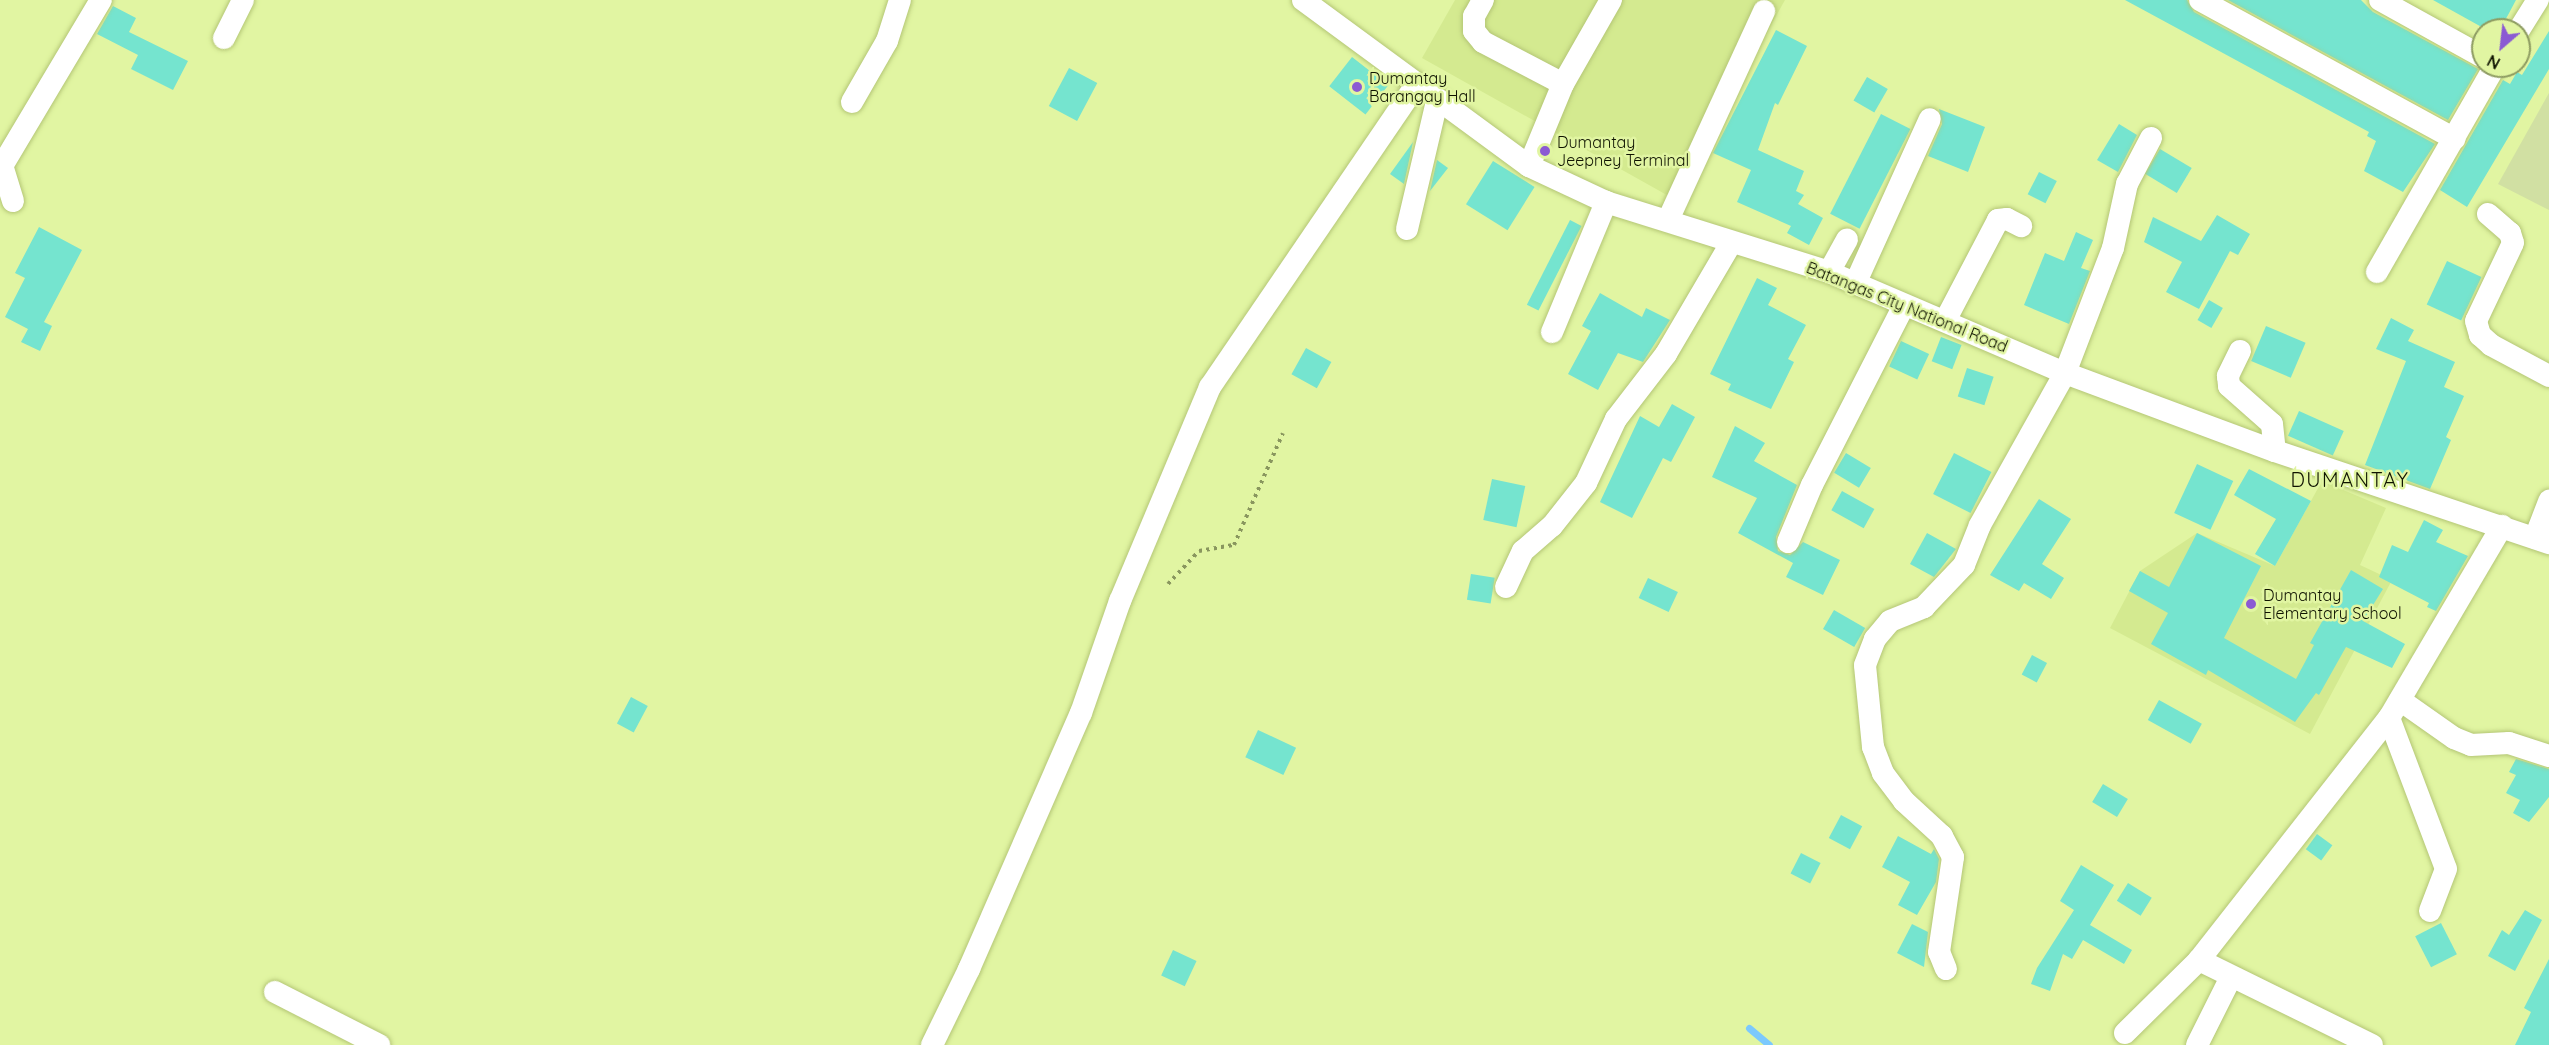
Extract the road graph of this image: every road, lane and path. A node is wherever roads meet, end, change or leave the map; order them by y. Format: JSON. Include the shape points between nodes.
{"nodes":[{"id":1,"x":101,"y":0,"type":"edge"},
{"id":2,"x":243,"y":0,"type":"edge"},
{"id":3,"x":900,"y":0,"type":"edge"},
{"id":4,"x":1303,"y":0,"type":"edge"},
{"id":5,"x":1483,"y":0,"type":"edge"},
{"id":6,"x":1611,"y":0,"type":"edge"},
{"id":7,"x":2200,"y":0,"type":"edge"},
{"id":8,"x":2380,"y":0,"type":"edge"},
{"id":9,"x":2538,"y":0,"type":"edge"},
{"id":10,"x":1764,"y":11,"type":"dead end"},
{"id":11,"x":2527,"y":18,"type":"edge"},
{"id":12,"x":224,"y":38,"type":"dead end"},
{"id":13,"x":2471,"y":50,"type":"edge"},
{"id":14,"x":2488,"y":78,"type":"edge"},
{"id":15,"x":1563,"y":84,"type":"junction"},
{"id":16,"x":1416,"y":85,"type":"junction"},
{"id":17,"x":1437,"y":101,"type":"junction"},
{"id":18,"x":852,"y":102,"type":"dead end"},
{"id":19,"x":1930,"y":119,"type":"dead end"},
{"id":20,"x":2151,"y":138,"type":"dead end"},
{"id":21,"x":2454,"y":139,"type":"junction"},
{"id":22,"x":1529,"y":166,"type":"junction"},
{"id":23,"x":13,"y":201,"type":"dead end"},
{"id":24,"x":1606,"y":202,"type":"junction"},
{"id":25,"x":2487,"y":214,"type":"dead end"},
{"id":26,"x":1668,"y":220,"type":"junction"},
{"id":27,"x":2021,"y":226,"type":"dead end"},
{"id":28,"x":1407,"y":229,"type":"dead end"},
{"id":29,"x":1847,"y":240,"type":"dead end"},
{"id":30,"x":1731,"y":243,"type":"junction"},
{"id":31,"x":1829,"y":272,"type":"junction"},
{"id":32,"x":2377,"y":272,"type":"dead end"},
{"id":33,"x":1855,"y":284,"type":"junction"},
{"id":34,"x":1904,"y":305,"type":"junction"},
{"id":35,"x":1945,"y":321,"type":"junction"},
{"id":36,"x":1552,"y":332,"type":"dead end"},
{"id":37,"x":2240,"y":351,"type":"dead end"},
{"id":38,"x":2065,"y":373,"type":"junction"},
{"id":39,"x":2549,"y":376,"type":"edge"},
{"id":40,"x":1283,"y":433,"type":"dead end"},
{"id":41,"x":2275,"y":451,"type":"junction"},
{"id":42,"x":2549,"y":501,"type":"edge"},
{"id":43,"x":2502,"y":526,"type":"junction"},
{"id":44,"x":2542,"y":540,"type":"edge"},
{"id":45,"x":1788,"y":542,"type":"dead end"},
{"id":46,"x":1168,"y":584,"type":"dead end"},
{"id":47,"x":1506,"y":587,"type":"dead end"},
{"id":48,"x":2394,"y":709,"type":"junction"},
{"id":49,"x":2549,"y":756,"type":"edge"},
{"id":50,"x":2430,"y":911,"type":"dead end"},
{"id":51,"x":2199,"y":960,"type":"junction"},
{"id":52,"x":1946,"y":969,"type":"dead end"},
{"id":53,"x":2231,"y":977,"type":"junction"},
{"id":54,"x":275,"y":992,"type":"dead end"},
{"id":55,"x":2125,"y":1033,"type":"dead end"},
{"id":56,"x":378,"y":1045,"type":"edge"},
{"id":57,"x":932,"y":1045,"type":"edge"},
{"id":58,"x":2197,"y":1045,"type":"edge"},
{"id":59,"x":2372,"y":1045,"type":"edge"}],
"edges":[{"from":1,"to":23,"type":"street","via":[[2,166]]},
{"from":2,"to":12,"type":"street"},
{"from":3,"to":18,"type":"street","via":[[887,41]]},
{"from":4,"to":16,"type":"street","name":"Batangas City National Road"},
{"from":5,"to":15,"type":"street","via":[[1474,16],[1474,31],[1483,42]]},
{"from":6,"to":15,"type":"street"},
{"from":7,"to":21,"type":"street"},
{"from":8,"to":13,"type":"street"},
{"from":9,"to":11,"type":"street"},
{"from":10,"to":26,"type":"street"},
{"from":14,"to":21,"type":"street"},
{"from":15,"to":22,"type":"street"},
{"from":16,"to":17,"type":"street","name":"Batangas City National Road"},
{"from":16,"to":57,"type":"street","via":[[1210,387],[1120,601],[1081,713]]},
{"from":17,"to":22,"type":"street","name":"Batangas City National Road"},
{"from":17,"to":28,"type":"street"},
{"from":19,"to":33,"type":"street"},
{"from":20,"to":38,"type":"street","via":[[2127,184],[2113,248]]},
{"from":21,"to":32,"type":"street"},
{"from":22,"to":24,"type":"street","name":"Batangas City National Road"},
{"from":24,"to":26,"type":"street","name":"Batangas City National Road"},
{"from":24,"to":36,"type":"street"},
{"from":25,"to":39,"type":"street","via":[[2510,233],[2512,243],[2476,321],[2480,335]]},
{"from":26,"to":30,"type":"street","name":"Batangas City National Road"},
{"from":27,"to":35,"type":"street","via":[[2007,219],[1998,220]]},
{"from":29,"to":31,"type":"street"},
{"from":30,"to":31,"type":"street","name":"Batangas City National Road"},
{"from":30,"to":47,"type":"street","via":[[1666,354],[1616,418],[1586,483],[1552,526],[1523,551]]},
{"from":31,"to":33,"type":"street","name":"Batangas City National Road"},
{"from":33,"to":34,"type":"street","name":"Batangas City National Road"},
{"from":34,"to":35,"type":"street","name":"Batangas City National Road"},
{"from":34,"to":45,"type":"street","via":[[1812,485]]},
{"from":35,"to":38,"type":"street","name":"Batangas City National Road"},
{"from":37,"to":41,"type":"street","via":[[2228,376],[2229,386],[2272,424]]},
{"from":38,"to":41,"type":"street","name":"Batangas City National Road"},
{"from":38,"to":52,"type":"street","via":[[1980,525],[1964,565],[1924,607],[1890,621],[1875,639],[1865,665],[1873,747],[1883,773],[1904,801],[1942,836],[1953,857],[1939,952]]},
{"from":40,"to":46,"type":"path","via":[[1234,545],[1199,551]]},
{"from":41,"to":43,"type":"street","name":"Batangas City National Road"},
{"from":42,"to":44,"type":"street"},
{"from":43,"to":44,"type":"street","name":"Batangas City National Road"},
{"from":43,"to":48,"type":"street"},
{"from":48,"to":49,"type":"street","via":[[2471,745],[2509,743]]},
{"from":48,"to":50,"type":"street","via":[[2446,869]]},
{"from":48,"to":51,"type":"street"},
{"from":51,"to":53,"type":"street"},
{"from":51,"to":55,"type":"street"},
{"from":53,"to":58,"type":"street"},
{"from":53,"to":59,"type":"street"},
{"from":54,"to":56,"type":"street"}]}
